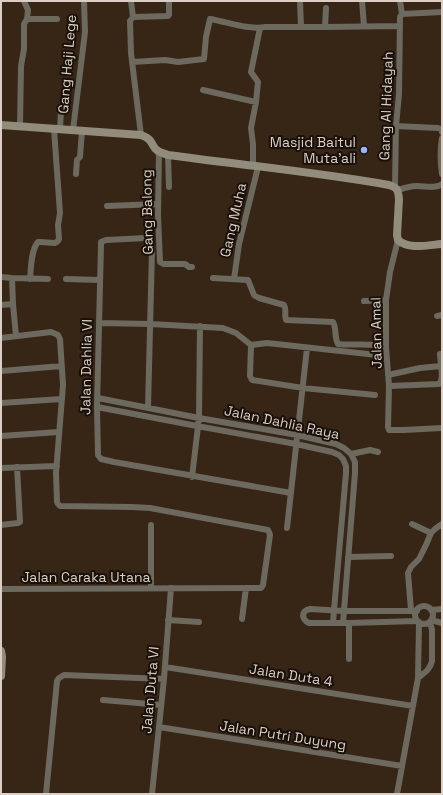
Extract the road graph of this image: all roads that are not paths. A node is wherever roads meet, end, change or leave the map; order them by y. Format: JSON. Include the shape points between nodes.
{"nodes":[{"id":1,"x":24,"y":1,"type":"edge"},
{"id":2,"x":84,"y":1,"type":"edge"},
{"id":3,"x":131,"y":1,"type":"edge"},
{"id":4,"x":169,"y":1,"type":"edge"},
{"id":5,"x":300,"y":1,"type":"edge"},
{"id":6,"x":362,"y":1,"type":"edge"},
{"id":7,"x":400,"y":1,"type":"edge"},
{"id":8,"x":326,"y":8,"type":"dead end"},
{"id":9,"x":442,"y":12,"type":"edge"},
{"id":10,"x":402,"y":14,"type":"junction"},
{"id":11,"x":133,"y":17,"type":"junction"},
{"id":12,"x":27,"y":19,"type":"junction"},
{"id":13,"x":57,"y":19,"type":"dead end"},
{"id":14,"x":364,"y":26,"type":"junction"},
{"id":15,"x":400,"y":26,"type":"junction"},
{"id":16,"x":301,"y":27,"type":"junction"},
{"id":17,"x":325,"y":27,"type":"junction"},
{"id":18,"x":260,"y":28,"type":"junction"},
{"id":19,"x":132,"y":62,"type":"junction"},
{"id":20,"x":203,"y":90,"type":"dead end"},
{"id":21,"x":256,"y":102,"type":"junction"},
{"id":22,"x":61,"y":110,"type":"dead end"},
{"id":23,"x":1,"y":125,"type":"edge"},
{"id":24,"x":20,"y":126,"type":"junction"},
{"id":25,"x":396,"y":126,"type":"junction"},
{"id":26,"x":57,"y":129,"type":"junction"},
{"id":27,"x":73,"y":130,"type":"junction"},
{"id":28,"x":82,"y":131,"type":"junction"},
{"id":29,"x":442,"y":132,"type":"edge"},
{"id":30,"x":141,"y":136,"type":"junction"},
{"id":31,"x":442,"y":138,"type":"edge"},
{"id":32,"x":158,"y":151,"type":"junction"},
{"id":33,"x":168,"y":155,"type":"junction"},
{"id":34,"x":255,"y":167,"type":"junction"},
{"id":35,"x":76,"y":174,"type":"dead end"},
{"id":36,"x":442,"y":174,"type":"edge"},
{"id":37,"x":442,"y":184,"type":"edge"},
{"id":38,"x":170,"y":187,"type":"dead end"},
{"id":39,"x":396,"y":188,"type":"junction"},
{"id":40,"x":158,"y":204,"type":"junction"},
{"id":41,"x":107,"y":206,"type":"dead end"},
{"id":42,"x":398,"y":240,"type":"junction"},
{"id":43,"x":442,"y":244,"type":"edge"},
{"id":44,"x":192,"y":267,"type":"dead end"},
{"id":45,"x":1,"y":277,"type":"edge"},
{"id":46,"x":12,"y":278,"type":"junction"},
{"id":47,"x":30,"y":278,"type":"junction"},
{"id":48,"x":213,"y":278,"type":"dead end"},
{"id":49,"x":48,"y":279,"type":"dead end"},
{"id":50,"x":66,"y":279,"type":"dead end"},
{"id":51,"x":100,"y":280,"type":"junction"},
{"id":52,"x":234,"y":280,"type":"junction"},
{"id":53,"x":386,"y":300,"type":"junction"},
{"id":54,"x":364,"y":301,"type":"dead end"},
{"id":55,"x":13,"y":304,"type":"junction"},
{"id":56,"x":1,"y":305,"type":"edge"},
{"id":57,"x":100,"y":323,"type":"junction"},
{"id":58,"x":150,"y":324,"type":"junction"},
{"id":59,"x":200,"y":326,"type":"junction"},
{"id":60,"x":16,"y":336,"type":"junction"},
{"id":61,"x":1,"y":338,"type":"edge"},
{"id":62,"x":251,"y":345,"type":"junction"},
{"id":63,"x":386,"y":347,"type":"junction"},
{"id":64,"x":308,"y":348,"type":"junction"},
{"id":65,"x":442,"y":354,"type":"edge"},
{"id":66,"x":377,"y":355,"type":"dead end"},
{"id":67,"x":62,"y":366,"type":"junction"},
{"id":68,"x":441,"y":366,"type":"edge"},
{"id":69,"x":1,"y":370,"type":"edge"},
{"id":70,"x":388,"y":375,"type":"junction"},
{"id":71,"x":389,"y":386,"type":"junction"},
{"id":72,"x":303,"y":388,"type":"junction"},
{"id":73,"x":375,"y":395,"type":"dead end"},
{"id":74,"x":98,"y":398,"type":"junction"},
{"id":75,"x":62,"y":399,"type":"junction"},
{"id":76,"x":1,"y":403,"type":"edge"},
{"id":77,"x":97,"y":407,"type":"junction"},
{"id":78,"x":148,"y":408,"type":"junction"},
{"id":79,"x":199,"y":418,"type":"junction"},
{"id":80,"x":197,"y":426,"type":"junction"},
{"id":81,"x":442,"y":428,"type":"edge"},
{"id":82,"x":59,"y":432,"type":"junction"},
{"id":83,"x":297,"y":435,"type":"junction"},
{"id":84,"x":1,"y":436,"type":"edge"},
{"id":85,"x":296,"y":444,"type":"junction"},
{"id":86,"x":378,"y":452,"type":"dead end"},
{"id":87,"x":351,"y":454,"type":"junction"},
{"id":88,"x":57,"y":466,"type":"junction"},
{"id":89,"x":18,"y":467,"type":"junction"},
{"id":90,"x":1,"y":468,"type":"edge"},
{"id":91,"x":192,"y":476,"type":"junction"},
{"id":92,"x":291,"y":494,"type":"junction"},
{"id":93,"x":412,"y":524,"type":"dead end"},
{"id":94,"x":442,"y":524,"type":"edge"},
{"id":95,"x":151,"y":525,"type":"dead end"},
{"id":96,"x":1,"y":526,"type":"edge"},
{"id":97,"x":287,"y":528,"type":"dead end"},
{"id":98,"x":431,"y":533,"type":"junction"},
{"id":99,"x":391,"y":556,"type":"dead end"},
{"id":100,"x":348,"y":557,"type":"junction"},
{"id":101,"x":151,"y":588,"type":"junction"},
{"id":102,"x":171,"y":588,"type":"junction"},
{"id":103,"x":246,"y":588,"type":"junction"},
{"id":104,"x":1,"y":589,"type":"edge"},
{"id":105,"x":334,"y":610,"type":"junction"},
{"id":106,"x":414,"y":610,"type":"junction"},
{"id":107,"x":431,"y":610,"type":"junction"},
{"id":108,"x":442,"y":610,"type":"edge"},
{"id":109,"x":344,"y":611,"type":"junction"},
{"id":110,"x":242,"y":619,"type":"dead end"},
{"id":111,"x":168,"y":620,"type":"junction"},
{"id":112,"x":431,"y":621,"type":"junction"},
{"id":113,"x":199,"y":622,"type":"dead end"},
{"id":114,"x":418,"y":622,"type":"junction"},
{"id":115,"x":333,"y":623,"type":"junction"},
{"id":116,"x":346,"y":623,"type":"junction"},
{"id":117,"x":442,"y":623,"type":"edge"},
{"id":118,"x":1,"y":651,"type":"edge"},
{"id":119,"x":349,"y":660,"type":"dead end"},
{"id":120,"x":165,"y":667,"type":"junction"},
{"id":121,"x":1,"y":676,"type":"edge"},
{"id":122,"x":418,"y":678,"type":"junction"},
{"id":123,"x":164,"y":679,"type":"junction"},
{"id":124,"x":104,"y":700,"type":"dead end"},
{"id":125,"x":413,"y":704,"type":"junction"},
{"id":126,"x":161,"y":705,"type":"junction"},
{"id":127,"x":159,"y":727,"type":"junction"},
{"id":128,"x":402,"y":766,"type":"junction"},
{"id":129,"x":46,"y":794,"type":"edge"},
{"id":130,"x":152,"y":794,"type":"edge"},
{"id":131,"x":397,"y":794,"type":"edge"}],
"edges":[{"from":1,"to":12,"type":"street","via":[[28,10]]},
{"from":2,"to":27,"type":"street","name":"Gang Haji Lege","via":[[85,32]]},
{"from":3,"to":11,"type":"street"},
{"from":4,"to":11,"type":"street","via":[[168,16]]},
{"from":5,"to":16,"type":"street"},
{"from":6,"to":14,"type":"street"},
{"from":7,"to":10,"type":"street","name":"Gang Al Hidayah"},
{"from":8,"to":17,"type":"street"},
{"from":9,"to":10,"type":"street"},
{"from":10,"to":15,"type":"street","name":"Gang Al Hidayah"},
{"from":11,"to":19,"type":"street","via":[[130,21]]},
{"from":12,"to":13,"type":"street"},
{"from":12,"to":24,"type":"street","via":[[24,24],[21,66]]},
{"from":14,"to":15,"type":"street"},
{"from":14,"to":17,"type":"street"},
{"from":15,"to":25,"type":"street","name":"Gang Al Hidayah"},
{"from":16,"to":17,"type":"street"},
{"from":16,"to":18,"type":"street"},
{"from":18,"to":19,"type":"street","via":[[239,26],[210,18],[204,59]]},
{"from":18,"to":21,"type":"street","name":"Gang Muha","via":[[252,72],[258,82]]},
{"from":19,"to":30,"type":"street"},
{"from":20,"to":21,"type":"street"},
{"from":21,"to":34,"type":"street","name":"Gang Muha","via":[[251,128]]},
{"from":22,"to":26,"type":"street"},
{"from":23,"to":24,"type":"street"},
{"from":24,"to":26,"type":"street"},
{"from":25,"to":29,"type":"street","via":[[438,128]]},
{"from":25,"to":39,"type":"street","name":"Gang Al Hidayah"},
{"from":26,"to":27,"type":"street"},
{"from":26,"to":47,"type":"street","via":[[60,213],[58,241],[36,244]]},
{"from":27,"to":28,"type":"street"},
{"from":28,"to":30,"type":"street"},
{"from":28,"to":35,"type":"street"},
{"from":30,"to":32,"type":"street","via":[[152,141]]},
{"from":31,"to":36,"type":"street"},
{"from":32,"to":33,"type":"street"},
{"from":32,"to":40,"type":"street","name":"Gang Balong"},
{"from":33,"to":34,"type":"street"},
{"from":33,"to":38,"type":"street"},
{"from":34,"to":39,"type":"street","via":[[365,181]]},
{"from":34,"to":52,"type":"street","name":"Gang Muha","via":[[238,244]]},
{"from":37,"to":39,"type":"street","via":[[438,187]]},
{"from":39,"to":42,"type":"street","via":[[399,199]]},
{"from":40,"to":41,"type":"street"},
{"from":40,"to":44,"type":"street","name":"Gang Balong","via":[[160,262]]},
{"from":42,"to":43,"type":"street","via":[[406,245],[416,246]]},
{"from":42,"to":53,"type":"street","name":"Jalan Amal"},
{"from":45,"to":46,"type":"street"},
{"from":46,"to":47,"type":"street"},
{"from":46,"to":55,"type":"street"},
{"from":47,"to":49,"type":"street"},
{"from":48,"to":52,"type":"street"},
{"from":50,"to":51,"type":"street"},
{"from":51,"to":57,"type":"street","name":"Jalan Dahlia VI"},
{"from":51,"to":58,"type":"street","name":"Jalan Dahlia VI","via":[[102,242],[146,238],[149,240],[152,250]]},
{"from":52,"to":63,"type":"street","via":[[248,280],[254,295],[284,305],[286,320],[333,322],[338,344]]},
{"from":53,"to":54,"type":"street"},
{"from":53,"to":63,"type":"street","name":"Jalan Amal"},
{"from":55,"to":56,"type":"street"},
{"from":55,"to":60,"type":"street"},
{"from":57,"to":58,"type":"street"},
{"from":57,"to":74,"type":"street","name":"Jalan Dahlia VI"},
{"from":58,"to":59,"type":"street"},
{"from":58,"to":78,"type":"street"},
{"from":59,"to":62,"type":"street","via":[[232,331]]},
{"from":59,"to":79,"type":"street"},
{"from":60,"to":61,"type":"street"},
{"from":60,"to":67,"type":"street","via":[[51,332],[58,335]]},
{"from":62,"to":64,"type":"street","via":[[267,343]]},
{"from":62,"to":72,"type":"street","via":[[252,380]]},
{"from":63,"to":70,"type":"street","name":"Jalan Amal"},
{"from":64,"to":66,"type":"street"},
{"from":64,"to":72,"type":"street"},
{"from":65,"to":68,"type":"street"},
{"from":67,"to":69,"type":"street"},
{"from":67,"to":75,"type":"street"},
{"from":68,"to":70,"type":"street"},
{"from":68,"to":71,"type":"street","via":[[442,380],[436,385]]},
{"from":70,"to":71,"type":"street","name":"Jalan Amal"},
{"from":71,"to":81,"type":"street","name":"Jalan Amal","via":[[390,430]]},
{"from":72,"to":73,"type":"street"},
{"from":72,"to":83,"type":"street"},
{"from":74,"to":77,"type":"street","name":"Jalan Dahlia VI"},
{"from":74,"to":78,"type":"street","name":"Jalan Dahlia Raya"},
{"from":75,"to":76,"type":"street"},
{"from":75,"to":82,"type":"street"},
{"from":77,"to":80,"type":"street","name":"Jalan Dahlia Raya"},
{"from":77,"to":91,"type":"street","name":"Jalan Dahlia VI","via":[[100,459]]},
{"from":78,"to":79,"type":"street","name":"Jalan Dahlia Raya"},
{"from":79,"to":80,"type":"street"},
{"from":79,"to":83,"type":"street","name":"Jalan Dahlia Raya"},
{"from":80,"to":85,"type":"street","name":"Jalan Dahlia Raya"},
{"from":80,"to":91,"type":"street"},
{"from":82,"to":84,"type":"street"},
{"from":82,"to":88,"type":"street"},
{"from":83,"to":85,"type":"street"},
{"from":83,"to":87,"type":"street","name":"Jalan Dahlia Raya","via":[[336,444]]},
{"from":85,"to":92,"type":"street"},
{"from":85,"to":105,"type":"street","name":"Jalan Dahlia Raya","via":[[339,455],[346,466]]},
{"from":86,"to":87,"type":"street","via":[[370,450]]},
{"from":87,"to":100,"type":"street","name":"Jalan Dahlia Raya","via":[[355,473]]},
{"from":88,"to":89,"type":"street"},
{"from":88,"to":103,"type":"street","name":"Jalan Caraka Utana","via":[[57,502],[60,506],[150,508],[268,530],[270,535],[263,587]]},
{"from":89,"to":90,"type":"street"},
{"from":89,"to":96,"type":"street","via":[[20,522]]},
{"from":91,"to":92,"type":"street"},
{"from":92,"to":97,"type":"street"},
{"from":93,"to":98,"type":"street"},
{"from":94,"to":98,"type":"street"},
{"from":95,"to":101,"type":"street"},
{"from":98,"to":106,"type":"street","via":[[419,559],[408,573]]},
{"from":99,"to":100,"type":"street"},
{"from":100,"to":109,"type":"street","name":"Jalan Dahlia Raya"},
{"from":101,"to":102,"type":"street","name":"Jalan Caraka Utana"},
{"from":101,"to":104,"type":"street","name":"Jalan Caraka Utana"},
{"from":102,"to":103,"type":"street","name":"Jalan Caraka Utana"},
{"from":102,"to":111,"type":"street","name":"Jalan Duta VI"},
{"from":103,"to":110,"type":"street"},
{"from":105,"to":109,"type":"street"},
{"from":105,"to":115,"type":"street","name":"Jalan Dahlia Raya"},
{"from":105,"to":115,"type":"street","via":[[310,609],[304,612],[303,617],[309,623]]},
{"from":106,"to":107,"type":"street","via":[[425,607]]},
{"from":106,"to":109,"type":"street"},
{"from":106,"to":114,"type":"street"},
{"from":107,"to":108,"type":"street"},
{"from":107,"to":112,"type":"street"},
{"from":109,"to":116,"type":"street","name":"Jalan Dahlia Raya"},
{"from":111,"to":113,"type":"street"},
{"from":111,"to":120,"type":"street","name":"Jalan Duta VI"},
{"from":112,"to":114,"type":"street","via":[[424,624]]},
{"from":112,"to":117,"type":"street"},
{"from":112,"to":122,"type":"street","via":[[431,666]]},
{"from":114,"to":116,"type":"street"},
{"from":114,"to":122,"type":"street"},
{"from":115,"to":116,"type":"street"},
{"from":116,"to":119,"type":"street","name":"Jalan Dahlia Raya"},
{"from":118,"to":121,"type":"street"},
{"from":120,"to":123,"type":"street","name":"Jalan Duta VI"},
{"from":120,"to":125,"type":"street","name":"Jalan Duta 4"},
{"from":122,"to":125,"type":"street"},
{"from":123,"to":126,"type":"street","name":"Jalan Duta VI"},
{"from":123,"to":129,"type":"street","via":[[64,675],[59,678]]},
{"from":124,"to":126,"type":"street"},
{"from":125,"to":128,"type":"street"},
{"from":126,"to":127,"type":"street","name":"Jalan Duta VI"},
{"from":127,"to":128,"type":"street","name":"Jalan Putri Duyung"},
{"from":127,"to":130,"type":"street","name":"Jalan Duta VI"},
{"from":128,"to":131,"type":"street"}]}
